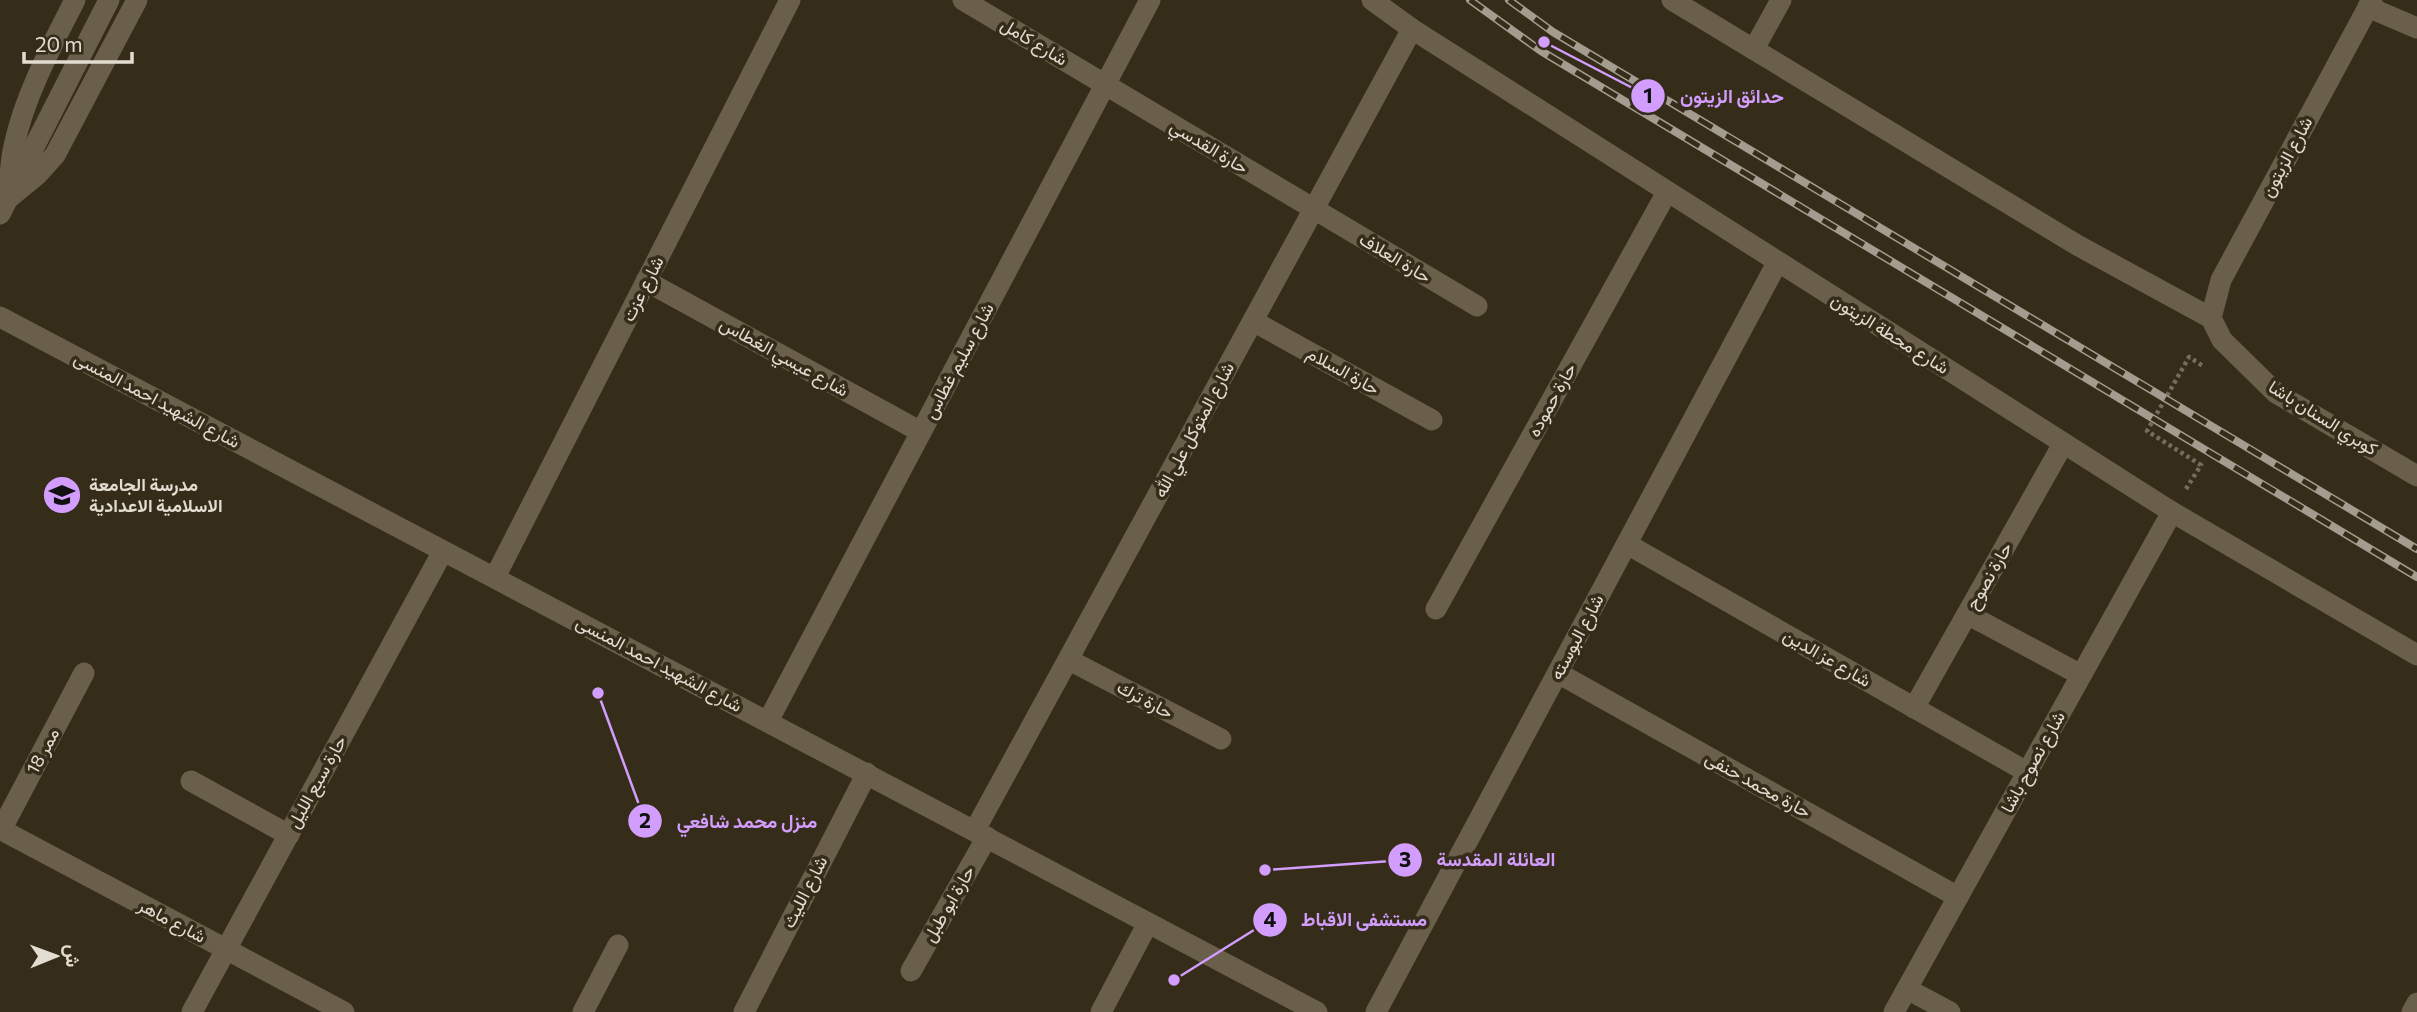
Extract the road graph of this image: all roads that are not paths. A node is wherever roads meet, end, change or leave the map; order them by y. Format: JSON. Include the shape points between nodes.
{"nodes":[{"id":1,"x":75,"y":0,"type":"edge"},
{"id":2,"x":109,"y":0,"type":"edge"},
{"id":3,"x":138,"y":0,"type":"edge"},
{"id":4,"x":790,"y":0,"type":"edge"},
{"id":5,"x":963,"y":0,"type":"edge"},
{"id":6,"x":1150,"y":0,"type":"edge"},
{"id":7,"x":1371,"y":0,"type":"edge"},
{"id":8,"x":1672,"y":0,"type":"edge"},
{"id":9,"x":1781,"y":0,"type":"edge"},
{"id":10,"x":2370,"y":4,"type":"edge"},
{"id":11,"x":2417,"y":28,"type":"edge"},
{"id":12,"x":1412,"y":29,"type":"junction"},
{"id":13,"x":1754,"y":49,"type":"junction"},
{"id":14,"x":1104,"y":85,"type":"junction"},
{"id":15,"x":1667,"y":192,"type":"junction"},
{"id":16,"x":4,"y":206,"type":"edge"},
{"id":17,"x":1314,"y":209,"type":"junction"},
{"id":18,"x":1777,"y":263,"type":"junction"},
{"id":19,"x":646,"y":281,"type":"junction"},
{"id":20,"x":1477,"y":306,"type":"dead end"},
{"id":21,"x":0,"y":317,"type":"edge"},
{"id":22,"x":2211,"y":318,"type":"junction"},
{"id":23,"x":1253,"y":321,"type":"junction"},
{"id":24,"x":1432,"y":420,"type":"dead end"},
{"id":25,"x":921,"y":432,"type":"junction"},
{"id":26,"x":2063,"y":444,"type":"junction"},
{"id":27,"x":2417,"y":476,"type":"edge"},
{"id":28,"x":2172,"y":512,"type":"junction"},
{"id":29,"x":1627,"y":544,"type":"junction"},
{"id":30,"x":443,"y":551,"type":"junction"},
{"id":31,"x":495,"y":577,"type":"junction"},
{"id":32,"x":1436,"y":609,"type":"dead end"},
{"id":33,"x":1967,"y":614,"type":"junction"},
{"id":34,"x":2417,"y":655,"type":"edge"},
{"id":35,"x":1069,"y":660,"type":"junction"},
{"id":36,"x":84,"y":673,"type":"dead end"},
{"id":37,"x":1558,"y":673,"type":"junction"},
{"id":38,"x":2081,"y":675,"type":"junction"},
{"id":39,"x":1914,"y":708,"type":"junction"},
{"id":40,"x":768,"y":721,"type":"junction"},
{"id":41,"x":1221,"y":739,"type":"dead end"},
{"id":42,"x":2027,"y":772,"type":"junction"},
{"id":43,"x":867,"y":773,"type":"junction"},
{"id":44,"x":191,"y":781,"type":"dead end"},
{"id":45,"x":1,"y":829,"type":"edge"},
{"id":46,"x":981,"y":833,"type":"junction"},
{"id":47,"x":289,"y":835,"type":"junction"},
{"id":48,"x":1958,"y":897,"type":"junction"},
{"id":49,"x":1148,"y":923,"type":"junction"},
{"id":50,"x":618,"y":945,"type":"dead end"},
{"id":51,"x":226,"y":949,"type":"junction"},
{"id":52,"x":911,"y":971,"type":"dead end"},
{"id":53,"x":1907,"y":989,"type":"junction"},
{"id":54,"x":2417,"y":1003,"type":"edge"},
{"id":55,"x":192,"y":1012,"type":"edge"},
{"id":56,"x":344,"y":1012,"type":"edge"},
{"id":57,"x":583,"y":1012,"type":"edge"},
{"id":58,"x":744,"y":1012,"type":"edge"},
{"id":59,"x":1101,"y":1012,"type":"edge"},
{"id":60,"x":1317,"y":1012,"type":"edge"},
{"id":61,"x":1376,"y":1012,"type":"edge"},
{"id":62,"x":1894,"y":1012,"type":"edge"},
{"id":63,"x":1950,"y":1012,"type":"edge"},
{"id":64,"x":2412,"y":1012,"type":"edge"}],
"edges":[{"from":1,"to":16,"type":"street","via":[[22,119]]},
{"from":2,"to":16,"type":"street"},
{"from":3,"to":16,"type":"street","via":[[55,155]]},
{"from":4,"to":19,"type":"street","name":"شارع عزت"},
{"from":5,"to":14,"type":"street","name":"شارع كامل"},
{"from":6,"to":14,"type":"street","name":"شارع سليم غطاس"},
{"from":7,"to":12,"type":"street","name":"شارع محطة الزيتون"},
{"from":8,"to":13,"type":"street"},
{"from":9,"to":13,"type":"street"},
{"from":10,"to":11,"type":"street"},
{"from":10,"to":22,"type":"street","name":"شارع الزيتون","via":[[2221,280]]},
{"from":12,"to":15,"type":"street","name":"شارع محطة الزيتون"},
{"from":12,"to":17,"type":"street","name":"شارع المتوكل علي الله"},
{"from":13,"to":22,"type":"street","via":[[2077,245]]},
{"from":14,"to":17,"type":"street","name":"حارة القدسي"},
{"from":14,"to":25,"type":"street","name":"شارع سليم غطاس"},
{"from":15,"to":18,"type":"street","name":"شارع محطة الزيتون"},
{"from":15,"to":32,"type":"street","name":"حارة حموده"},
{"from":17,"to":20,"type":"street","name":"حارة العلاف"},
{"from":17,"to":23,"type":"street","name":"شارع المتوكل علي الله"},
{"from":18,"to":26,"type":"street","name":"شارع محطة الزيتون"},
{"from":18,"to":29,"type":"street","name":"شارع البوسته"},
{"from":19,"to":25,"type":"street","name":"شارع عيسي الغطاس"},
{"from":19,"to":31,"type":"street","name":"شارع عزت"},
{"from":21,"to":30,"type":"street","name":"شارع الشهيد احمد المنسى"},
{"from":22,"to":27,"type":"street","name":"كوبري السنان باشا","via":[[2222,340],[2276,393]]},
{"from":23,"to":24,"type":"street","name":"حارة السلام"},
{"from":23,"to":35,"type":"street","name":"شارع المتوكل علي الله"},
{"from":25,"to":40,"type":"street","name":"شارع سليم غطاس"},
{"from":26,"to":28,"type":"street","name":"شارع محطة الزيتون"},
{"from":26,"to":33,"type":"street","name":"حارة نصوح"},
{"from":28,"to":34,"type":"street","name":"شارع محطة الزيتون"},
{"from":28,"to":38,"type":"street","name":"شارع نصوح باشا"},
{"from":29,"to":37,"type":"street","name":"شارع البوسته"},
{"from":29,"to":39,"type":"street","name":"شارع عز الدين"},
{"from":30,"to":31,"type":"street","name":"شارع الشهيد احمد المنسى"},
{"from":30,"to":47,"type":"street","name":"حارة سبع الليل"},
{"from":31,"to":40,"type":"street","name":"شارع الشهيد احمد المنسى"},
{"from":33,"to":38,"type":"street"},
{"from":33,"to":39,"type":"street","name":"حارة نصوح"},
{"from":35,"to":41,"type":"street","name":"حارة ترك"},
{"from":35,"to":46,"type":"street","name":"شارع المتوكل علي الله"},
{"from":36,"to":45,"type":"street","name":"ممر 18"},
{"from":37,"to":48,"type":"street","name":"حارة محمد حنفى"},
{"from":37,"to":61,"type":"street","name":"شارع البوسته"},
{"from":38,"to":42,"type":"street","name":"شارع نصوح باشا"},
{"from":39,"to":42,"type":"street","name":"شارع عز الدين"},
{"from":40,"to":43,"type":"street","name":"شارع الشهيد احمد المنسى"},
{"from":42,"to":48,"type":"street","name":"شارع نصوح باشا"},
{"from":43,"to":46,"type":"street","name":"شارع الشهيد احمد المنسى"},
{"from":43,"to":58,"type":"street","name":"شارع الليث"},
{"from":44,"to":47,"type":"street"},
{"from":45,"to":51,"type":"street","name":"شارع ماهر"},
{"from":46,"to":49,"type":"street","name":"شارع الشهيد احمد المنسى"},
{"from":46,"to":52,"type":"street","name":"حارة ابو طبل"},
{"from":47,"to":51,"type":"street","name":"حارة سبع الليل"},
{"from":48,"to":53,"type":"street","name":"شارع نصوح باشا"},
{"from":49,"to":59,"type":"street"},
{"from":49,"to":60,"type":"street","name":"شارع الشهيد احمد المنسى"},
{"from":50,"to":57,"type":"street"},
{"from":51,"to":55,"type":"street","name":"حارة سبع الليل"},
{"from":51,"to":56,"type":"street","name":"شارع ماهر"},
{"from":53,"to":62,"type":"street","name":"شارع نصوح باشا"},
{"from":53,"to":63,"type":"street"},
{"from":54,"to":64,"type":"street"}]}
